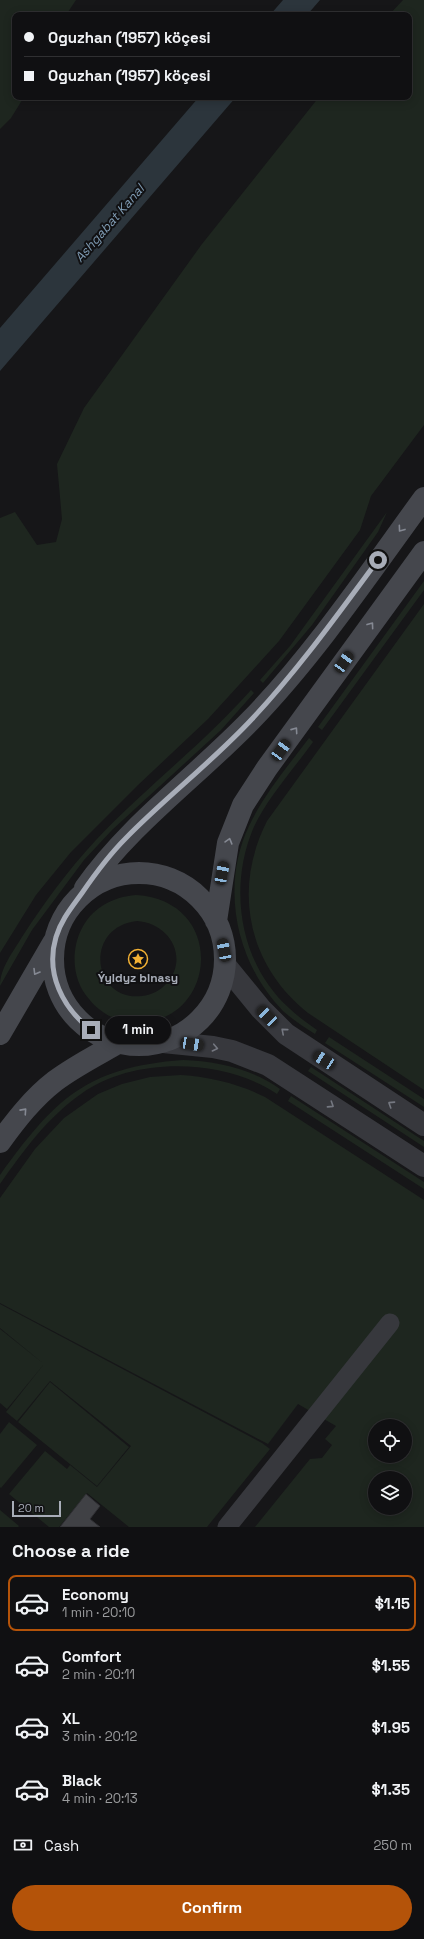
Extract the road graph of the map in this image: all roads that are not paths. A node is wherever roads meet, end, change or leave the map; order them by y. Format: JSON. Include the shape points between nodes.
{"nodes":[{"id":1,"x":424,"y":498,"type":"edge"},
{"id":2,"x":424,"y":552,"type":"edge"},
{"id":3,"x":77,"y":899,"type":"junction"},
{"id":4,"x":216,"y":921,"type":"junction"},
{"id":5,"x":55,"y":938,"type":"junction"},
{"id":6,"x":225,"y":965,"type":"junction"},
{"id":7,"x":0,"y":1034,"type":"edge"},
{"id":8,"x":163,"y":1042,"type":"junction"},
{"id":9,"x":118,"y":1043,"type":"junction"},
{"id":10,"x":424,"y":1125,"type":"edge"},
{"id":11,"x":0,"y":1142,"type":"edge"},
{"id":12,"x":424,"y":1166,"type":"edge"},
{"id":13,"x":390,"y":1323,"type":"dead end"},
{"id":14,"x":227,"y":1527,"type":"edge"}],
"edges":[{"from":1,"to":3,"type":"main road","one_way":true,"via":[[275,694],[251,721],[125,839]]},
{"from":4,"to":2,"type":"main road","one_way":true,"via":[[228,843],[243,805],[267,768]]},
{"from":3,"to":4,"type":"main road","via":[[101,882],[115,876],[130,873],[152,874],[174,880],[187,888],[209,908]]},
{"from":3,"to":5,"type":"main road"},
{"from":4,"to":6,"type":"main road","via":[[222,935]]},
{"from":5,"to":7,"type":"main road","one_way":true},
{"from":5,"to":9,"type":"main road","via":[[53,968],[59,990],[69,1010],[91,1030]]},
{"from":6,"to":8,"type":"main road","via":[[218,994],[210,1007],[190,1028]]},
{"from":10,"to":6,"type":"street","one_way":true,"via":[[286,1034],[261,1009]]},
{"from":8,"to":9,"type":"main road","via":[[133,1045]]},
{"from":8,"to":12,"type":"street","one_way":true,"via":[[232,1051],[281,1072]]},
{"from":11,"to":9,"type":"main road","one_way":true,"via":[[16,1120],[56,1080]]},
{"from":13,"to":14,"type":"street"}]}
